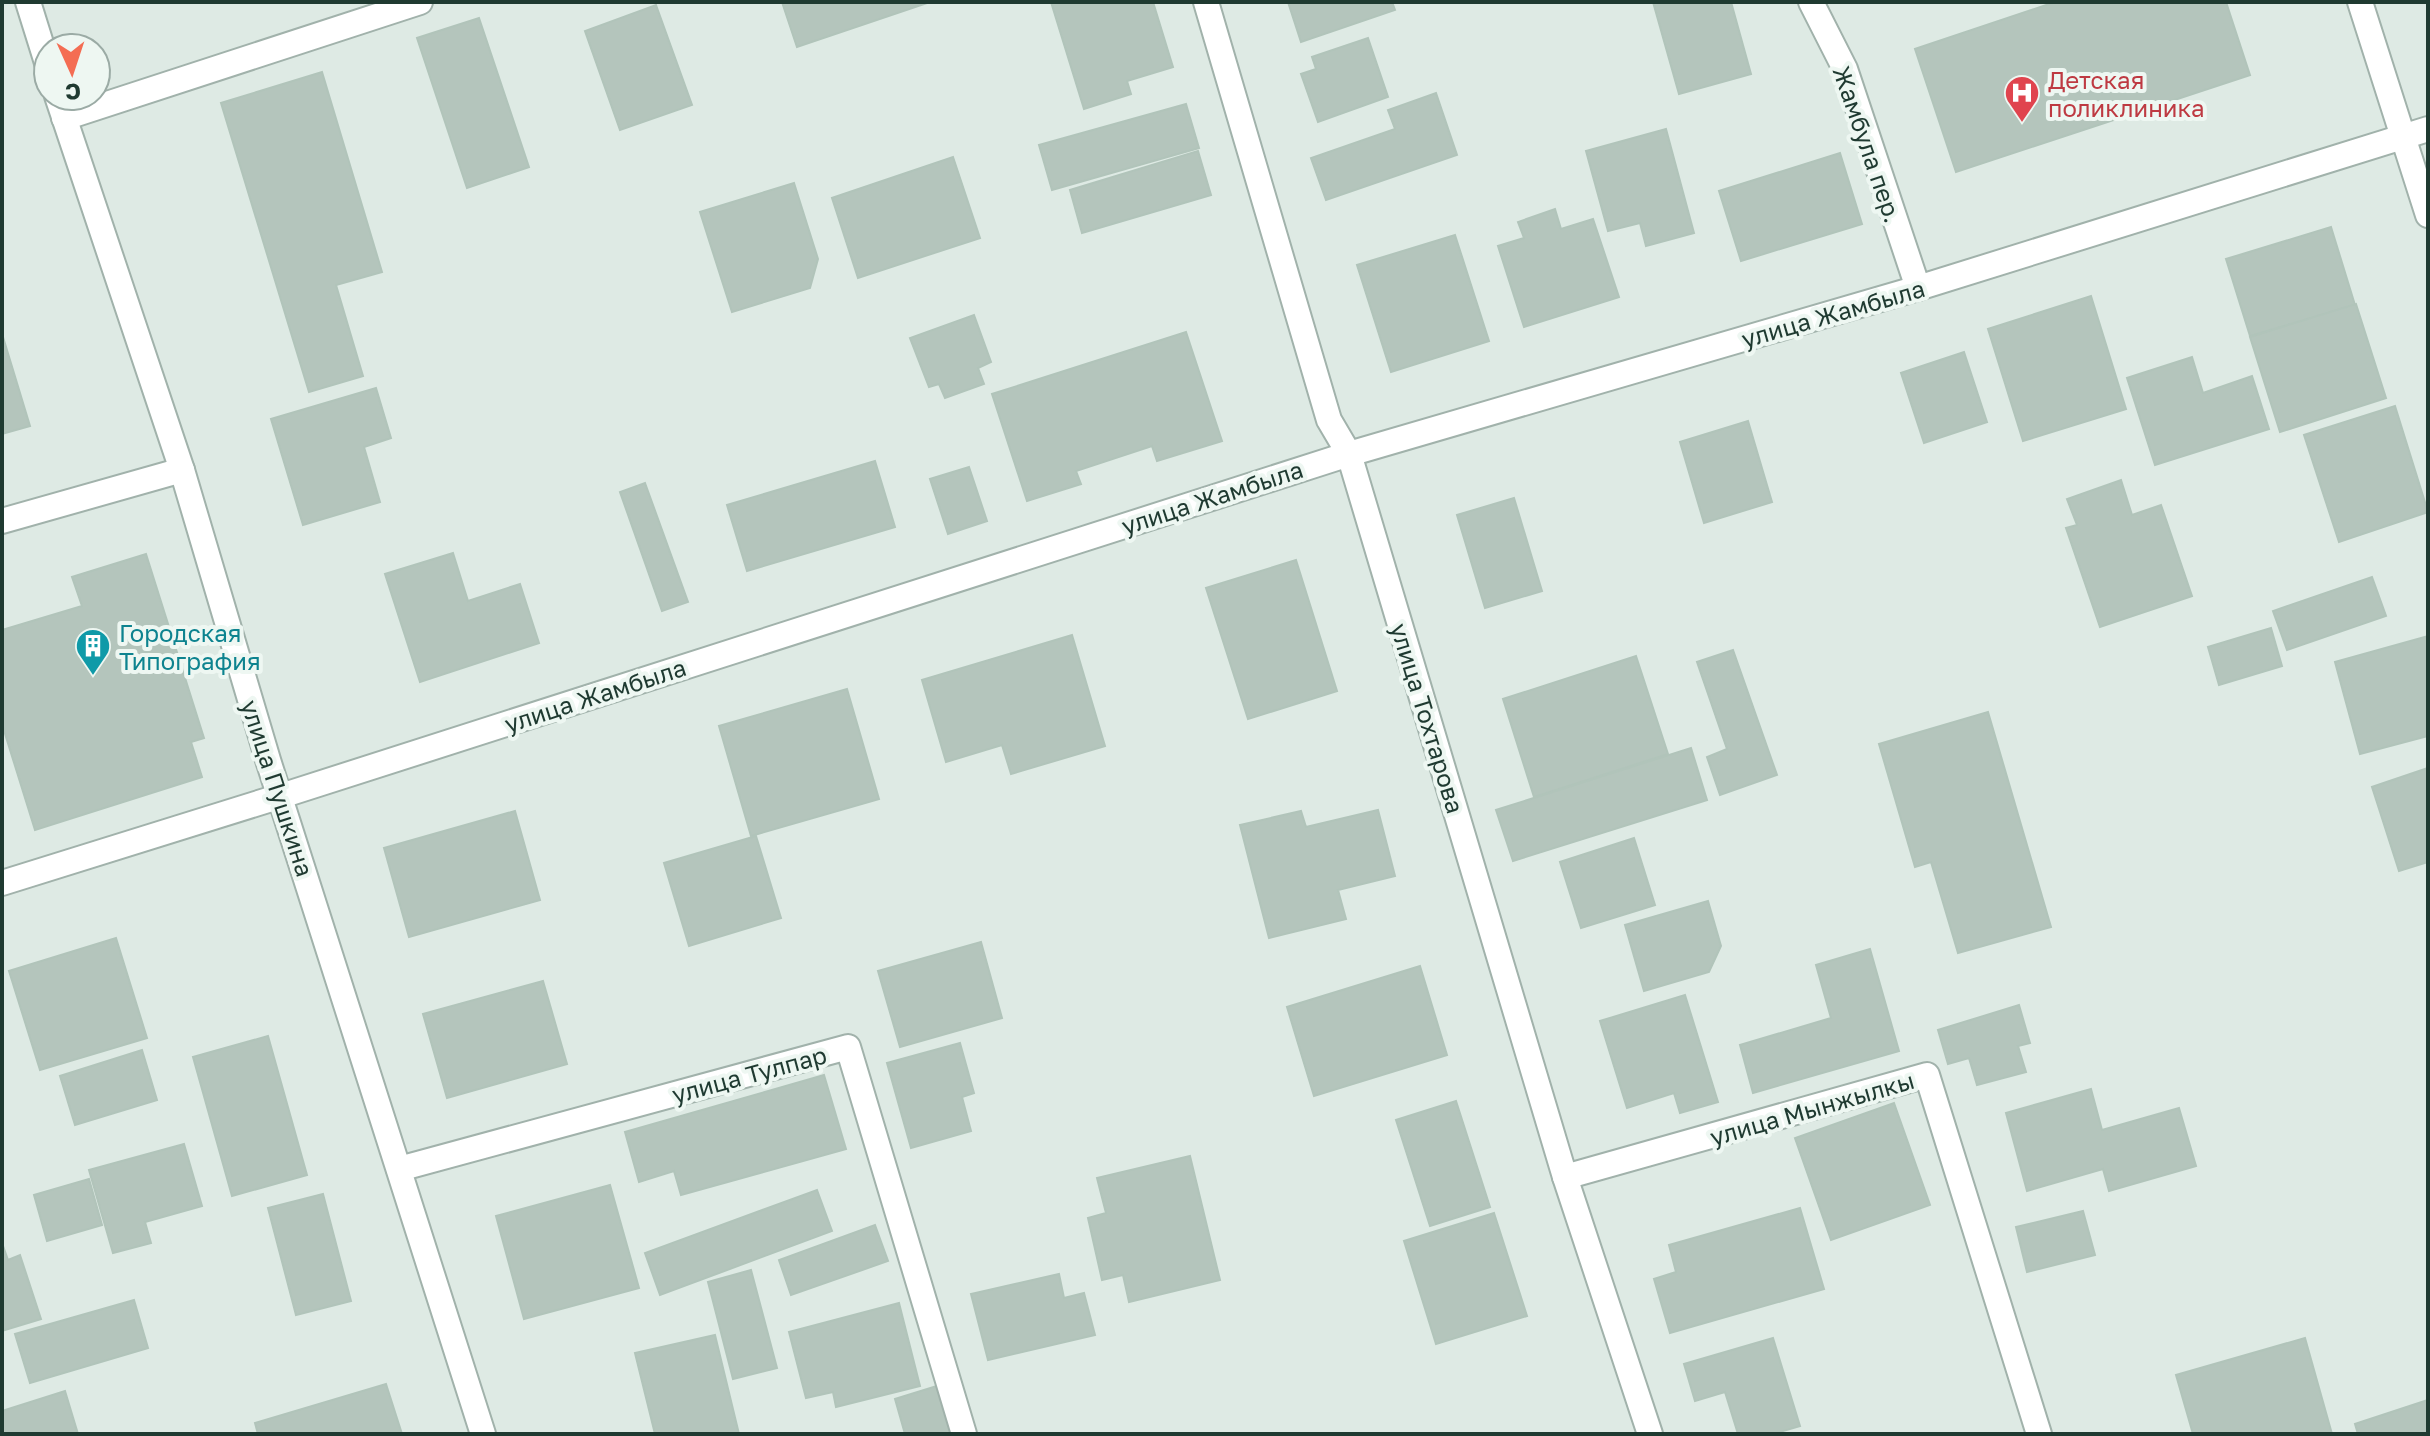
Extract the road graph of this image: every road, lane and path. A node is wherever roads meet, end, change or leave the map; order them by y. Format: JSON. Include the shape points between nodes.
{"nodes":[{"id":1,"x":28,"y":2,"type":"edge"},
{"id":2,"x":1206,"y":2,"type":"edge"},
{"id":3,"x":1811,"y":2,"type":"edge"},
{"id":4,"x":2360,"y":2,"type":"edge"},
{"id":5,"x":415,"y":3,"type":"edge"},
{"id":6,"x":37,"y":32,"type":"edge"},
{"id":7,"x":112,"y":92,"type":"edge"},
{"id":8,"x":62,"y":112,"type":"edge"},
{"id":9,"x":2428,"y":129,"type":"edge"},
{"id":10,"x":2403,"y":136,"type":"junction"},
{"id":11,"x":2428,"y":215,"type":"edge"},
{"id":12,"x":1918,"y":288,"type":"junction"},
{"id":13,"x":1349,"y":454,"type":"junction"},
{"id":14,"x":182,"y":470,"type":"junction"},
{"id":15,"x":2,"y":521,"type":"edge"},
{"id":16,"x":281,"y":796,"type":"junction"},
{"id":17,"x":2,"y":883,"type":"edge"},
{"id":18,"x":399,"y":1169,"type":"junction"},
{"id":19,"x":1565,"y":1177,"type":"junction"},
{"id":20,"x":483,"y":1434,"type":"edge"},
{"id":21,"x":964,"y":1434,"type":"edge"},
{"id":22,"x":1650,"y":1434,"type":"edge"},
{"id":23,"x":2039,"y":1434,"type":"edge"}],
"edges":[{"from":1,"to":6,"type":"street"},
{"from":2,"to":13,"type":"street","name":"улица Тохтарова","via":[[1329,420]]},
{"from":3,"to":12,"type":"street","name":"Жамбула пер.","via":[[1845,69]]},
{"from":4,"to":10,"type":"street"},
{"from":5,"to":7,"type":"street"},
{"from":8,"to":14,"type":"street","name":"улица Пушкина"},
{"from":9,"to":10,"type":"street","name":"улица Жамбыла"},
{"from":10,"to":11,"type":"street"},
{"from":10,"to":12,"type":"street","name":"улица Жамбыла"},
{"from":12,"to":13,"type":"street","name":"улица Жамбыла"},
{"from":13,"to":16,"type":"street","name":"улица Жамбыла"},
{"from":13,"to":19,"type":"street","name":"улица Тохтарова"},
{"from":14,"to":15,"type":"street"},
{"from":14,"to":16,"type":"street","name":"улица Пушкина"},
{"from":16,"to":17,"type":"street","name":"улица Жамбыла"},
{"from":16,"to":18,"type":"street","name":"улица Пушкина"},
{"from":18,"to":20,"type":"street","name":"улица Пушкина"},
{"from":18,"to":21,"type":"street","name":"улица Тулпар","via":[[848,1047]]},
{"from":19,"to":22,"type":"street","name":"улица Тохтарова"},
{"from":19,"to":23,"type":"street","name":"улица Мынжылкы","via":[[1927,1075]]}]}
